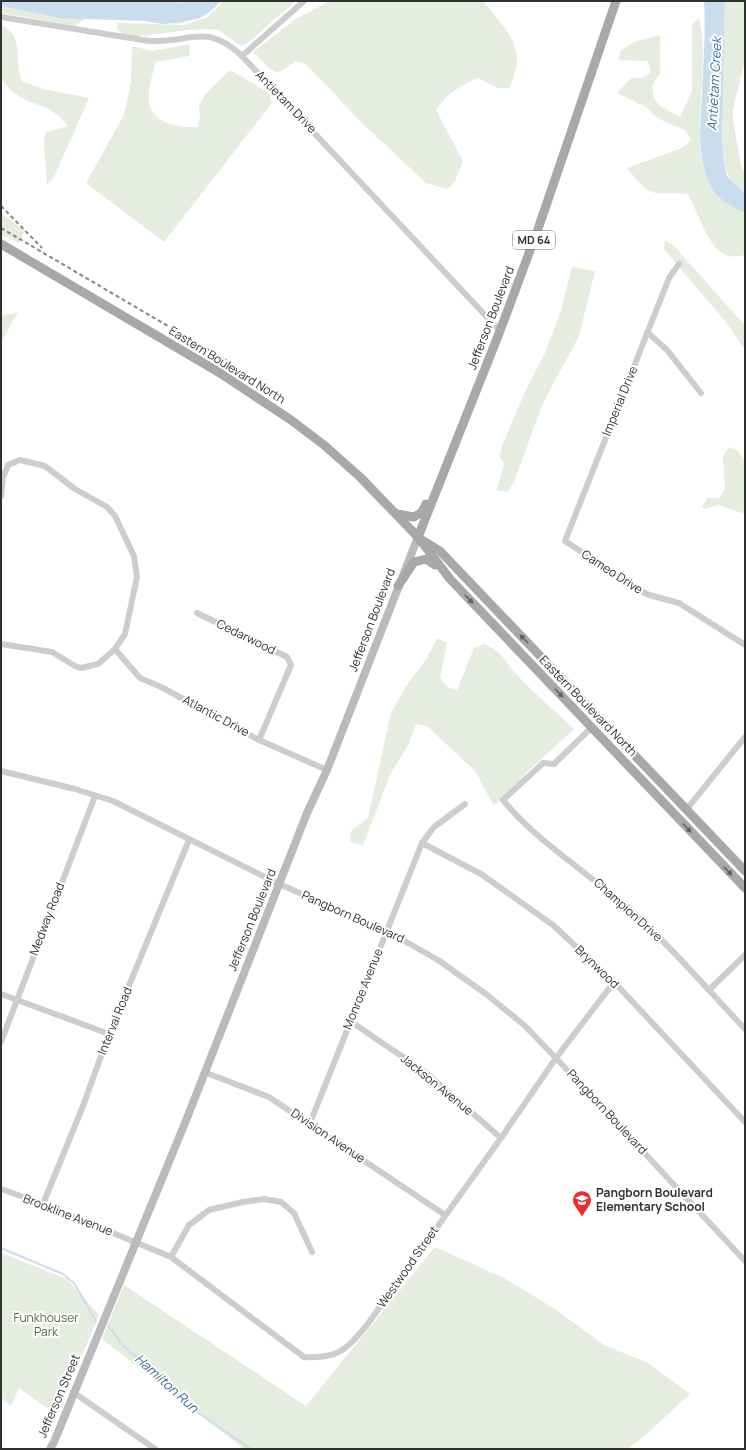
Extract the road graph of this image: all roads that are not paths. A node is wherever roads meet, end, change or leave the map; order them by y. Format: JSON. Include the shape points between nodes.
{"nodes":[{"id":1,"x":304,"y":1,"type":"edge"},
{"id":2,"x":616,"y":1,"type":"edge"},
{"id":3,"x":1,"y":17,"type":"edge"},
{"id":4,"x":242,"y":56,"type":"junction"},
{"id":5,"x":1,"y":244,"type":"edge"},
{"id":6,"x":679,"y":264,"type":"dead end"},
{"id":7,"x":500,"y":331,"type":"junction"},
{"id":8,"x":647,"y":332,"type":"junction"},
{"id":9,"x":701,"y":393,"type":"dead end"},
{"id":10,"x":442,"y":476,"type":"junction"},
{"id":11,"x":1,"y":496,"type":"edge"},
{"id":12,"x":397,"y":514,"type":"junction"},
{"id":13,"x":418,"y":536,"type":"junction"},
{"id":14,"x":565,"y":540,"type":"joint"},
{"id":15,"x":450,"y":579,"type":"junction"},
{"id":16,"x":398,"y":586,"type":"junction"},
{"id":17,"x":197,"y":613,"type":"dead end"},
{"id":18,"x":1,"y":644,"type":"edge"},
{"id":19,"x":745,"y":645,"type":"edge"},
{"id":20,"x":115,"y":649,"type":"junction"},
{"id":21,"x":592,"y":727,"type":"junction"},
{"id":22,"x":745,"y":737,"type":"edge"},
{"id":23,"x":259,"y":740,"type":"junction"},
{"id":24,"x":642,"y":763,"type":"junction"},
{"id":25,"x":627,"y":764,"type":"junction"},
{"id":26,"x":327,"y":770,"type":"junction"},
{"id":27,"x":1,"y":771,"type":"edge"},
{"id":28,"x":95,"y":796,"type":"junction"},
{"id":29,"x":465,"y":804,"type":"dead end"},
{"id":30,"x":686,"y":810,"type":"junction"},
{"id":31,"x":189,"y":840,"type":"junction"},
{"id":32,"x":422,"y":843,"type":"junction"},
{"id":33,"x":745,"y":871,"type":"edge"},
{"id":34,"x":279,"y":884,"type":"junction"},
{"id":35,"x":745,"y":888,"type":"edge"},
{"id":36,"x":387,"y":931,"type":"junction"},
{"id":37,"x":745,"y":955,"type":"edge"},
{"id":38,"x":614,"y":982,"type":"junction"},
{"id":39,"x":709,"y":990,"type":"junction"},
{"id":40,"x":1,"y":994,"type":"edge"},
{"id":41,"x":16,"y":1000,"type":"junction"},
{"id":42,"x":350,"y":1021,"type":"junction"},
{"id":43,"x":745,"y":1029,"type":"edge"},
{"id":44,"x":109,"y":1034,"type":"junction"},
{"id":45,"x":1,"y":1042,"type":"edge"},
{"id":46,"x":556,"y":1058,"type":"junction"},
{"id":47,"x":204,"y":1072,"type":"junction"},
{"id":48,"x":745,"y":1122,"type":"edge"},
{"id":49,"x":310,"y":1123,"type":"junction"},
{"id":50,"x":501,"y":1138,"type":"junction"},
{"id":51,"x":1,"y":1189,"type":"edge"},
{"id":52,"x":43,"y":1204,"type":"junction"},
{"id":53,"x":445,"y":1215,"type":"junction"},
{"id":54,"x":135,"y":1241,"type":"junction"},
{"id":55,"x":312,"y":1252,"type":"dead end"},
{"id":56,"x":171,"y":1258,"type":"junction"},
{"id":57,"x":745,"y":1261,"type":"edge"},
{"id":58,"x":73,"y":1392,"type":"junction"},
{"id":59,"x":50,"y":1449,"type":"edge"},
{"id":60,"x":155,"y":1449,"type":"edge"}],
"edges":[{"from":1,"to":4,"type":"street"},
{"from":2,"to":7,"type":"main road","name":"Jefferson Boulevard","number":"MD 64","via":[[538,229]]},
{"from":3,"to":4,"type":"street","name":"Antietam Drive","via":[[149,41],[169,41],[197,36],[214,37]]},
{"from":4,"to":7,"type":"street","name":"Antietam Drive"},
{"from":5,"to":12,"type":"main road","name":"Eastern Boulevard North","via":[[255,395],[324,445]]},
{"from":6,"to":8,"type":"street","name":"Imperial Drive","via":[[669,278]]},
{"from":7,"to":10,"type":"main road","name":"Jefferson Boulevard","number":"MD 64"},
{"from":8,"to":9,"type":"street","via":[[667,350]]},
{"from":8,"to":14,"type":"street","name":"Imperial Drive"},
{"from":10,"to":12,"type":"main road","via":[[422,512],[414,517]]},
{"from":10,"to":13,"type":"main road","name":"Jefferson Boulevard","number":"MD 64"},
{"from":11,"to":20,"type":"street","via":[[3,477],[8,464],[26,461],[45,466],[111,510],[134,556],[137,570],[128,627]]},
{"from":12,"to":13,"type":"main road","name":"Eastern Boulevard North"},
{"from":13,"to":15,"type":"main road","name":"Eastern Boulevard North"},
{"from":13,"to":16,"type":"main road","name":"Jefferson Boulevard","number":"MD 64"},
{"from":24,"to":13,"type":"main road","name":"Eastern Boulevard North","one_way":true,"via":[[440,551]]},
{"from":14,"to":19,"type":"street","name":"Cameo Drive","via":[[649,596],[679,603]]},
{"from":15,"to":16,"type":"main road","via":[[430,560],[422,559],[414,562]]},
{"from":15,"to":21,"type":"main road","name":"Eastern Boulevard North","one_way":true},
{"from":16,"to":26,"type":"main road","name":"Jefferson Boulevard","number":"MD 64"},
{"from":17,"to":23,"type":"street","name":"Cedarwood","via":[[287,657],[291,665]]},
{"from":18,"to":20,"type":"street","via":[[52,652],[81,668],[98,664]]},
{"from":20,"to":23,"type":"street","name":"Atlantic Drive","via":[[140,678]]},
{"from":21,"to":24,"type":"main road","via":[[601,729],[631,759]]},
{"from":21,"to":25,"type":"main road","name":"Eastern Boulevard North"},
{"from":21,"to":39,"type":"street","name":"Champion Drive","via":[[554,764],[543,763],[504,800],[526,824],[629,908]]},
{"from":22,"to":30,"type":"street"},
{"from":23,"to":26,"type":"street","name":"Atlantic Drive"},
{"from":24,"to":30,"type":"main road","name":"Eastern Boulevard North"},
{"from":25,"to":30,"type":"main road","via":[[640,772],[674,808]]},
{"from":25,"to":35,"type":"main road","name":"Eastern Boulevard North","one_way":true},
{"from":26,"to":34,"type":"main road","name":"Jefferson Boulevard","number":"MD 64"},
{"from":27,"to":28,"type":"street","name":"Pangborn Boulevard"},
{"from":28,"to":31,"type":"street","name":"Pangborn Boulevard","via":[[119,804]]},
{"from":28,"to":41,"type":"street","name":"Medway Road"},
{"from":29,"to":32,"type":"street","name":"Monroe Avenue","via":[[434,827]]},
{"from":30,"to":33,"type":"main road","name":"Eastern Boulevard North"},
{"from":31,"to":34,"type":"street","name":"Pangborn Boulevard"},
{"from":31,"to":44,"type":"street","name":"Interval Road"},
{"from":32,"to":36,"type":"street","name":"Monroe Avenue"},
{"from":32,"to":38,"type":"street","name":"Brynwood","via":[[481,874],[554,925]]},
{"from":34,"to":36,"type":"street","name":"Pangborn Boulevard"},
{"from":34,"to":47,"type":"main road","name":"Jefferson Boulevard","number":"MD 64"},
{"from":36,"to":42,"type":"street","name":"Monroe Avenue"},
{"from":36,"to":46,"type":"street","name":"Pangborn Boulevard","via":[[438,960],[486,994],[524,1025]]},
{"from":37,"to":39,"type":"street"},
{"from":38,"to":46,"type":"street","name":"Westwood Street"},
{"from":38,"to":48,"type":"street","name":"Brynwood"},
{"from":39,"to":43,"type":"street","name":"Champion Drive"},
{"from":40,"to":41,"type":"street"},
{"from":41,"to":44,"type":"street"},
{"from":41,"to":45,"type":"street","name":"Medway Road"},
{"from":42,"to":49,"type":"street","name":"Monroe Avenue"},
{"from":42,"to":50,"type":"street","name":"Jackson Avenue","via":[[425,1072]]},
{"from":44,"to":52,"type":"street","name":"Interval Road"},
{"from":46,"to":50,"type":"street","name":"Westwood Street"},
{"from":46,"to":57,"type":"street","name":"Pangborn Boulevard"},
{"from":47,"to":49,"type":"street","name":"Division Avenue","via":[[269,1097]]},
{"from":47,"to":54,"type":"main road","name":"Jefferson Boulevard","number":"MD 64"},
{"from":49,"to":53,"type":"street","name":"Division Avenue"},
{"from":50,"to":53,"type":"street","name":"Westwood Street"},
{"from":51,"to":52,"type":"street","name":"Brookline Avenue"},
{"from":52,"to":54,"type":"street","name":"Brookline Avenue"},
{"from":53,"to":56,"type":"street","name":"Westwood Street","via":[[350,1345],[335,1355],[322,1358],[304,1357]]},
{"from":54,"to":56,"type":"street","name":"Westwood Street"},
{"from":54,"to":58,"type":"main road","name":"Jefferson Street","number":"MD 64"},
{"from":55,"to":56,"type":"street","via":[[294,1213],[281,1202],[264,1199],[209,1210],[189,1225]]},
{"from":58,"to":59,"type":"main road","name":"Jefferson Street","number":"MD 64"},
{"from":58,"to":60,"type":"street"}]}
